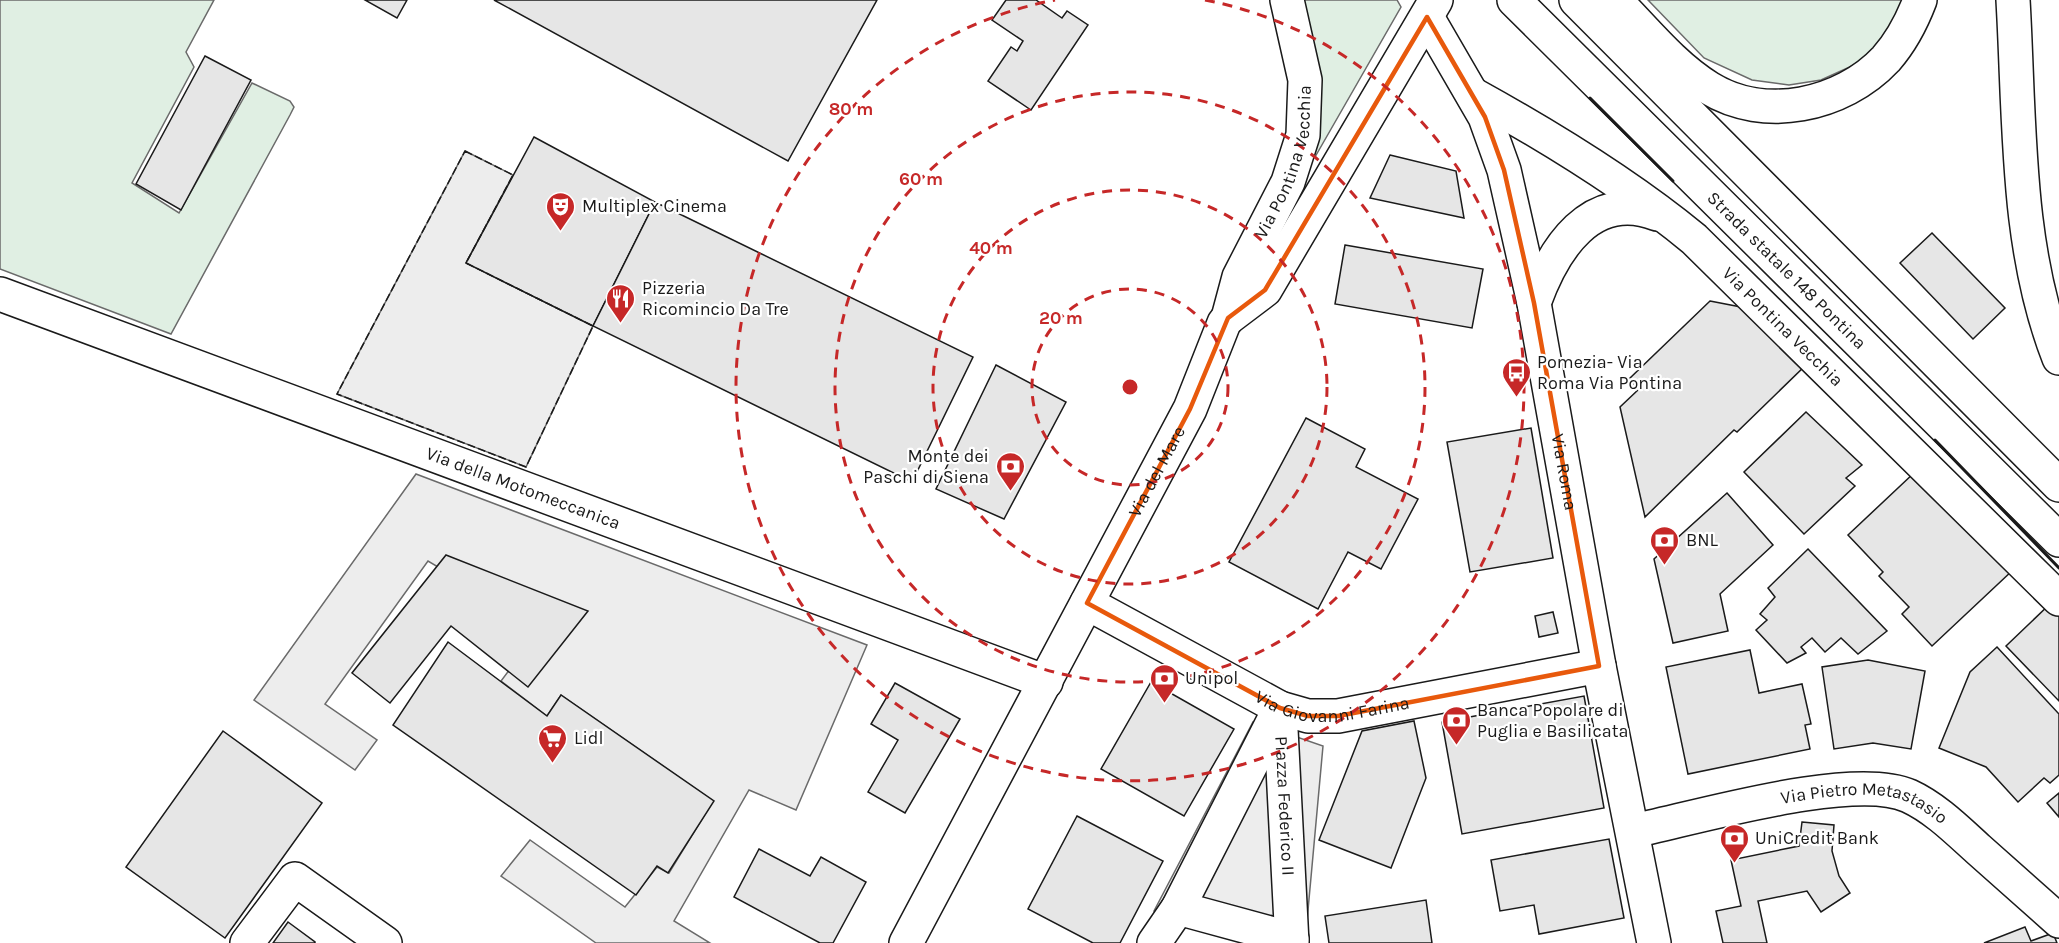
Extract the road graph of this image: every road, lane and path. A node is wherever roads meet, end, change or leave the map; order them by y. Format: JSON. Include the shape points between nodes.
{"nodes":[{"id":1,"x":1287,"y":0,"type":"edge"},
{"id":2,"x":1514,"y":0,"type":"edge"},
{"id":3,"x":1576,"y":0,"type":"edge"},
{"id":4,"x":1615,"y":0,"type":"edge"},
{"id":5,"x":1920,"y":0,"type":"edge"},
{"id":6,"x":2013,"y":0,"type":"edge"},
{"id":7,"x":1427,"y":6,"type":"edge"},
{"id":8,"x":1474,"y":95,"type":"junction"},
{"id":9,"x":1682,"y":228,"type":"junction"},
{"id":10,"x":0,"y":294,"type":"edge"},
{"id":11,"x":1533,"y":303,"type":"junction"},
{"id":12,"x":1228,"y":318,"type":"junction"},
{"id":13,"x":2059,"y":358,"type":"edge"},
{"id":14,"x":2059,"y":485,"type":"edge"},
{"id":15,"x":2059,"y":540,"type":"edge"},
{"id":16,"x":2059,"y":599,"type":"edge"},
{"id":17,"x":1087,"y":603,"type":"junction"},
{"id":18,"x":1599,"y":666,"type":"junction"},
{"id":19,"x":1046,"y":682,"type":"junction"},
{"id":20,"x":1280,"y":708,"type":"junction"},
{"id":21,"x":1633,"y":831,"type":"junction"},
{"id":22,"x":1178,"y":908,"type":"junction"},
{"id":23,"x":2059,"y":921,"type":"edge"},
{"id":24,"x":1292,"y":941,"type":"edge"},
{"id":25,"x":247,"y":943,"type":"edge"},
{"id":26,"x":385,"y":943,"type":"edge"},
{"id":27,"x":906,"y":943,"type":"edge"},
{"id":28,"x":1154,"y":943,"type":"edge"},
{"id":29,"x":1654,"y":943,"type":"edge"}],
"edges":[{"from":1,"to":12,"type":"main road","name":"Via Pontina Vecchia","via":[[1305,80],[1303,135],[1288,182],[1239,277]]},
{"from":2,"to":15,"type":"main road","name":"Strada statale 148 Pontina"},
{"from":3,"to":14,"type":"main road"},
{"from":4,"to":5,"type":"main road","via":[[1710,89],[1744,102],[1779,106],[1825,98],[1869,75],[1893,50]]},
{"from":6,"to":13,"type":"main road","via":[[2027,231],[2036,287]]},
{"from":7,"to":8,"type":"main road","name":"Via Roma"},
{"from":7,"to":12,"type":"main road","name":"Via del Mare","via":[[1264,290]]},
{"from":8,"to":9,"type":"main road","name":"Via Pontina Vecchia","via":[[1574,154]]},
{"from":8,"to":11,"type":"main road","name":"Via Roma","via":[[1504,170]]},
{"from":9,"to":11,"type":"main road","via":[[1641,208],[1600,213],[1558,250]]},
{"from":9,"to":16,"type":"main road","name":"Via Pontina Vecchia"},
{"from":10,"to":19,"type":"main road","name":"Via della Motomeccanica"},
{"from":11,"to":18,"type":"main road","name":"Via Roma"},
{"from":12,"to":17,"type":"main road","name":"Via del Mare","via":[[1190,409]]},
{"from":17,"to":19,"type":"main road","name":"Via del Mare"},
{"from":17,"to":20,"type":"main road","name":"Via Giovanni Farina"},
{"from":18,"to":20,"type":"main road","name":"Via Giovanni Farina","via":[[1329,717]]},
{"from":18,"to":21,"type":"main road","name":"Via Roma"},
{"from":19,"to":27,"type":"main road","name":"Via del Mare"},
{"from":20,"to":22,"type":"main road","name":"Piazza Federico II"},
{"from":20,"to":24,"type":"main road","name":"Piazza Federico II"},
{"from":21,"to":23,"type":"main road","name":"Via Pietro Metastasio","via":[[1819,792],[1870,788],[1900,792],[1948,822]]},
{"from":21,"to":29,"type":"main road","name":"Via Roma"},
{"from":22,"to":24,"type":"main road","name":"Piazza Federico II"},
{"from":22,"to":28,"type":"main road"},
{"from":25,"to":26,"type":"main road","via":[[295,879]]}]}
